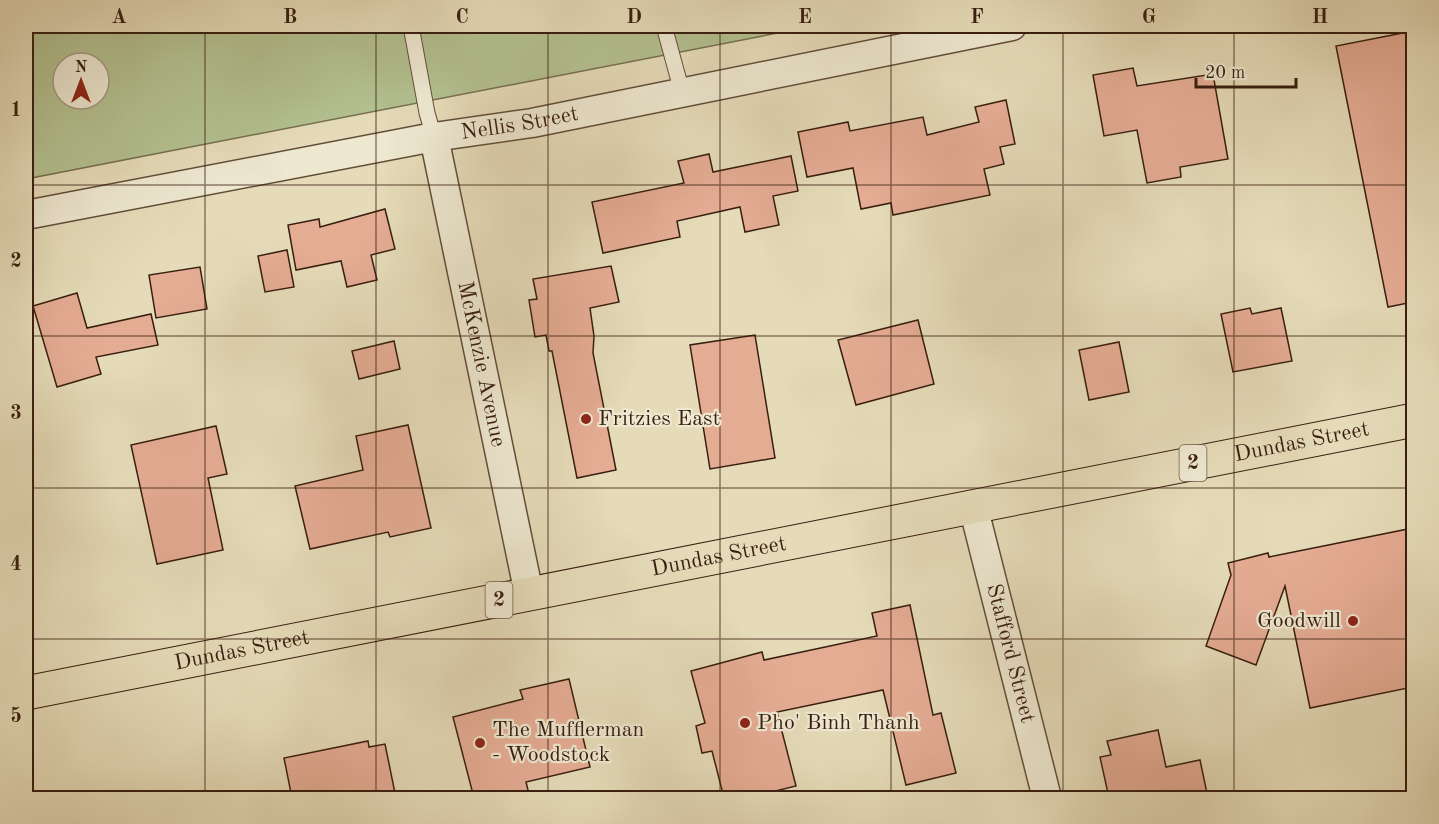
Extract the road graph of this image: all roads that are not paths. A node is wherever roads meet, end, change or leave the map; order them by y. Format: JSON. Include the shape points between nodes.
{"nodes":[{"id":1,"x":411,"y":26,"type":"edge"},
{"id":2,"x":664,"y":26,"type":"edge"},
{"id":3,"x":1012,"y":26,"type":"edge"},
{"id":4,"x":682,"y":92,"type":"junction"},
{"id":5,"x":434,"y":137,"type":"junction"},
{"id":6,"x":26,"y":215,"type":"edge"},
{"id":7,"x":1413,"y":420,"type":"edge"},
{"id":8,"x":973,"y":506,"type":"junction"},
{"id":9,"x":529,"y":594,"type":"junction"},
{"id":10,"x":26,"y":693,"type":"edge"},
{"id":11,"x":1047,"y":798,"type":"edge"}],
"edges":[{"from":1,"to":5,"type":"lane"},
{"from":2,"to":4,"type":"lane"},
{"from":3,"to":4,"type":"street","name":"Nellis Street"},
{"from":4,"to":5,"type":"street","name":"Nellis Street","via":[[532,123]]},
{"from":5,"to":6,"type":"street","name":"Nellis Street"},
{"from":5,"to":9,"type":"street","name":"McKenzie Avenue"},
{"from":7,"to":8,"type":"main road","name":"Dundas Street","number":"2"},
{"from":8,"to":9,"type":"main road","name":"Dundas Street","number":"2"},
{"from":8,"to":11,"type":"street","name":"Stafford Street"},
{"from":9,"to":10,"type":"main road","name":"Dundas Street","number":"2"}]}
